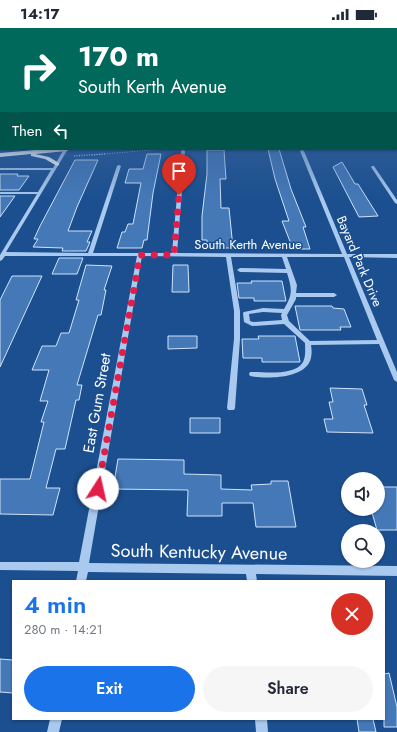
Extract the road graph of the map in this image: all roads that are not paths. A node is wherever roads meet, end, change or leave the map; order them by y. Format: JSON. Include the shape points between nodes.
{"nodes":[{"id":1,"x":54,"y":150,"type":"edge"},
{"id":2,"x":65,"y":150,"type":"edge"},
{"id":3,"x":183,"y":151,"type":"dead end"},
{"id":4,"x":302,"y":151,"type":"dead end"},
{"id":5,"x":8,"y":154,"type":"junction"},
{"id":6,"x":0,"y":155,"type":"edge"},
{"id":7,"x":119,"y":166,"type":"dead end"},
{"id":8,"x":55,"y":167,"type":"junction"},
{"id":9,"x":373,"y":167,"type":"dead end"},
{"id":10,"x":0,"y":169,"type":"edge"},
{"id":11,"x":0,"y":193,"type":"edge"},
{"id":12,"x":40,"y":194,"type":"junction"},
{"id":13,"x":397,"y":203,"type":"edge"},
{"id":14,"x":90,"y":255,"type":"junction"},
{"id":15,"x":140,"y":255,"type":"junction"},
{"id":16,"x":174,"y":255,"type":"junction"},
{"id":17,"x":228,"y":255,"type":"junction"},
{"id":18,"x":284,"y":256,"type":"junction"},
{"id":19,"x":346,"y":256,"type":"junction"},
{"id":20,"x":397,"y":256,"type":"edge"},
{"id":21,"x":2,"y":257,"type":"edge"},
{"id":22,"x":240,"y":270,"type":"dead end"},
{"id":23,"x":289,"y":271,"type":"junction"},
{"id":24,"x":293,"y":295,"type":"junction"},
{"id":25,"x":334,"y":295,"type":"dead end"},
{"id":26,"x":286,"y":311,"type":"junction"},
{"id":27,"x":286,"y":322,"type":"junction"},
{"id":28,"x":381,"y":342,"type":"junction"},
{"id":29,"x":308,"y":343,"type":"junction"},
{"id":30,"x":252,"y":374,"type":"dead end"},
{"id":31,"x":397,"y":380,"type":"edge"},
{"id":32,"x":231,"y":408,"type":"dead end"},
{"id":33,"x":0,"y":566,"type":"edge"},
{"id":34,"x":84,"y":567,"type":"junction"},
{"id":35,"x":251,"y":569,"type":"junction"},
{"id":36,"x":397,"y":571,"type":"edge"},
{"id":37,"x":81,"y":580,"type":"edge"},
{"id":38,"x":252,"y":580,"type":"edge"},
{"id":39,"x":56,"y":720,"type":"edge"},
{"id":40,"x":262,"y":720,"type":"edge"},
{"id":41,"x":54,"y":732,"type":"edge"},
{"id":42,"x":262,"y":732,"type":"edge"}],
"edges":[{"from":1,"to":5,"type":"highway"},
{"from":2,"to":8,"type":"street"},
{"from":3,"to":16,"type":"street"},
{"from":4,"to":19,"type":"street","name":"Bayard Park Drive"},
{"from":5,"to":6,"type":"highway"},
{"from":5,"to":8,"type":"highway","via":[[39,156],[50,160]]},
{"from":7,"to":14,"type":"street"},
{"from":8,"to":10,"type":"street"},
{"from":8,"to":12,"type":"street"},
{"from":9,"to":13,"type":"street"},
{"from":11,"to":12,"type":"street"},
{"from":12,"to":21,"type":"street"},
{"from":14,"to":15,"type":"street","name":"South Kerth Avenue"},
{"from":14,"to":21,"type":"street","name":"South Kerth Avenue"},
{"from":15,"to":16,"type":"street","name":"South Kerth Avenue"},
{"from":15,"to":34,"type":"street","name":"East Gum Street"},
{"from":16,"to":17,"type":"street","name":"South Kerth Avenue"},
{"from":17,"to":18,"type":"street","name":"South Kerth Avenue"},
{"from":17,"to":32,"type":"street","via":[[237,311]]},
{"from":18,"to":19,"type":"street","name":"South Kerth Avenue"},
{"from":18,"to":23,"type":"street"},
{"from":19,"to":20,"type":"street","name":"South Kerth Avenue"},
{"from":19,"to":28,"type":"street","name":"Bayard Park Drive"},
{"from":22,"to":23,"type":"street"},
{"from":23,"to":24,"type":"street","via":[[294,285]]},
{"from":24,"to":25,"type":"street"},
{"from":24,"to":26,"type":"street"},
{"from":26,"to":27,"type":"street"},
{"from":26,"to":27,"type":"street","via":[[263,310],[246,313],[247,322],[252,324]]},
{"from":27,"to":29,"type":"street"},
{"from":28,"to":29,"type":"street"},
{"from":28,"to":31,"type":"street","name":"Bayard Park Drive"},
{"from":29,"to":30,"type":"street","via":[[308,357],[299,370],[290,373]]},
{"from":33,"to":34,"type":"street","name":"South Kentucky Avenue"},
{"from":34,"to":35,"type":"street","name":"South Kentucky Avenue"},
{"from":34,"to":37,"type":"street","name":"East Gum Street"},
{"from":35,"to":36,"type":"street","name":"South Kentucky Avenue"},
{"from":35,"to":38,"type":"street"},
{"from":39,"to":41,"type":"street"},
{"from":40,"to":42,"type":"street"}]}
